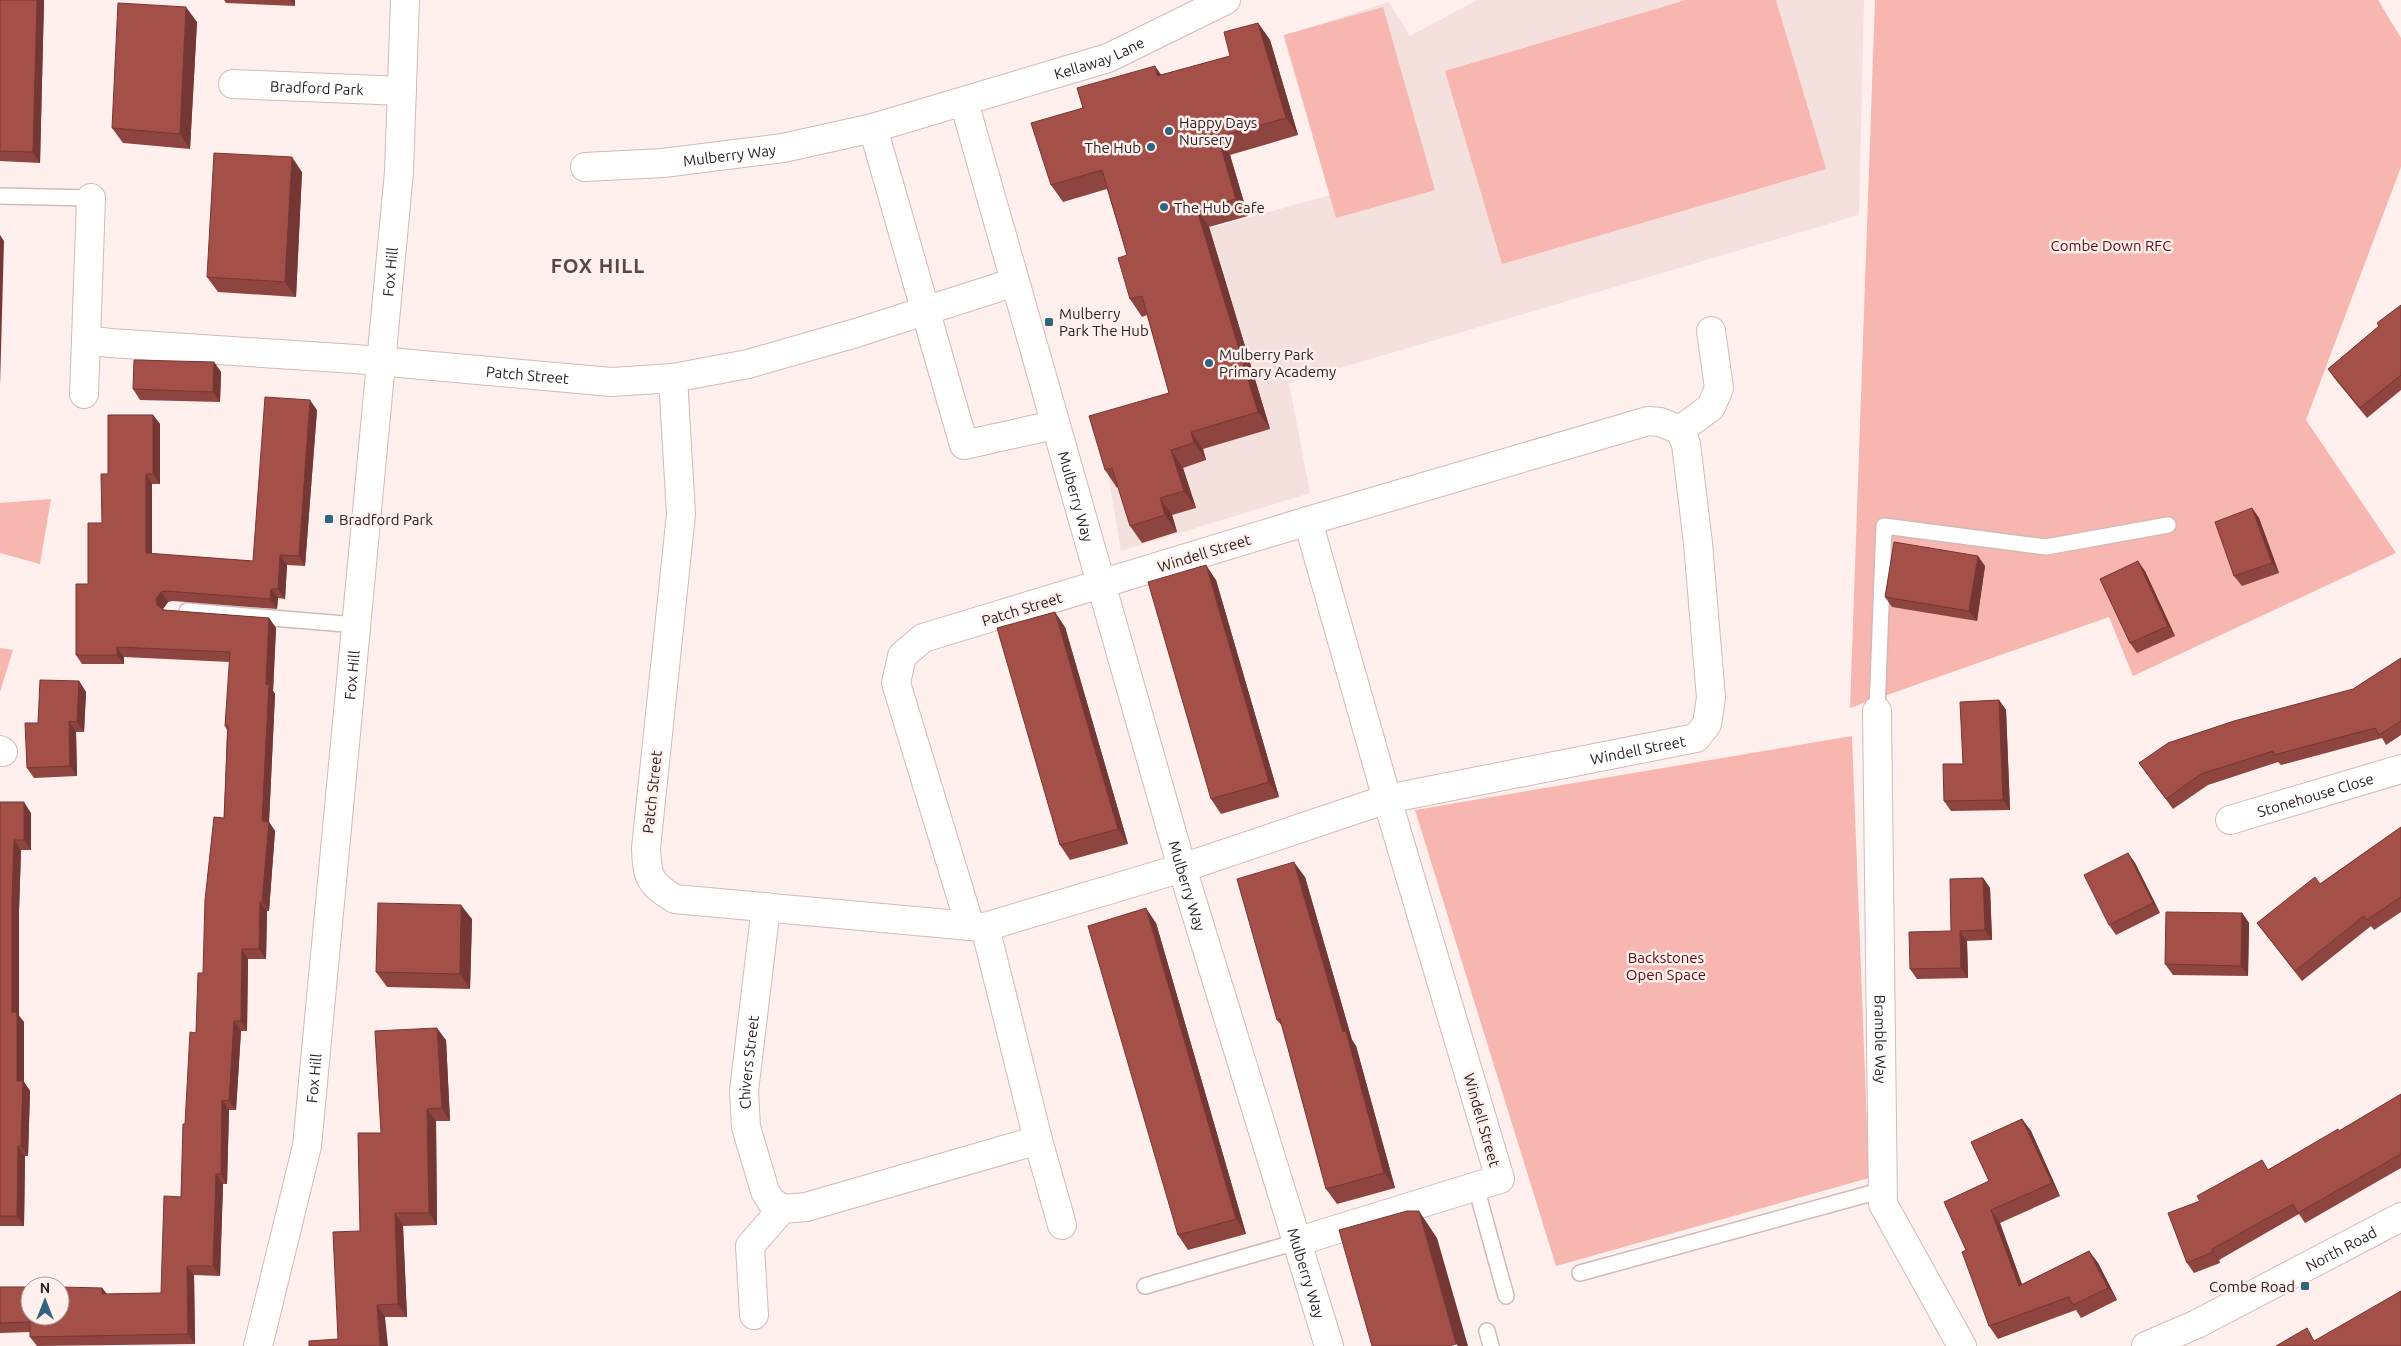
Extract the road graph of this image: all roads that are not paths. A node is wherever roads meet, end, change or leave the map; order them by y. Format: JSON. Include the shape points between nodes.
{"nodes":[{"id":1,"x":405,"y":0,"type":"edge"},
{"id":2,"x":1226,"y":0,"type":"edge"},
{"id":3,"x":233,"y":84,"type":"dead end"},
{"id":4,"x":402,"y":91,"type":"junction"},
{"id":5,"x":964,"y":102,"type":"junction"},
{"id":6,"x":873,"y":128,"type":"junction"},
{"id":7,"x":585,"y":166,"type":"dead end"},
{"id":8,"x":0,"y":196,"type":"edge"},
{"id":9,"x":91,"y":198,"type":"joint"},
{"id":10,"x":1015,"y":282,"type":"junction"},
{"id":11,"x":925,"y":310,"type":"junction"},
{"id":12,"x":1711,"y":331,"type":"dead end"},
{"id":13,"x":86,"y":340,"type":"junction"},
{"id":14,"x":382,"y":361,"type":"junction"},
{"id":15,"x":673,"y":378,"type":"junction"},
{"id":16,"x":84,"y":394,"type":"dead end"},
{"id":17,"x":1054,"y":425,"type":"junction"},
{"id":18,"x":1680,"y":430,"type":"junction"},
{"id":19,"x":1308,"y":520,"type":"junction"},
{"id":20,"x":2168,"y":525,"type":"dead end"},
{"id":21,"x":1100,"y":585,"type":"junction"},
{"id":22,"x":172,"y":610,"type":"edge"},
{"id":23,"x":357,"y":624,"type":"junction"},
{"id":24,"x":1877,"y":712,"type":"joint"},
{"id":25,"x":2401,"y":769,"type":"edge"},
{"id":26,"x":1388,"y":799,"type":"junction"},
{"id":27,"x":2230,"y":820,"type":"dead end"},
{"id":28,"x":1182,"y":868,"type":"junction"},
{"id":29,"x":766,"y":907,"type":"junction"},
{"id":30,"x":978,"y":926,"type":"junction"},
{"id":31,"x":1038,"y":1140,"type":"junction"},
{"id":32,"x":1476,"y":1187,"type":"junction"},
{"id":33,"x":1883,"y":1190,"type":"junction"},
{"id":34,"x":782,"y":1209,"type":"junction"},
{"id":35,"x":2401,"y":1218,"type":"edge"},
{"id":36,"x":1062,"y":1224,"type":"dead end"},
{"id":37,"x":1296,"y":1242,"type":"junction"},
{"id":38,"x":1580,"y":1273,"type":"dead end"},
{"id":39,"x":1144,"y":1286,"type":"dead end"},
{"id":40,"x":1506,"y":1296,"type":"dead end"},
{"id":41,"x":754,"y":1316,"type":"dead end"},
{"id":42,"x":1487,"y":1331,"type":"dead end"},
{"id":43,"x":1329,"y":1345,"type":"edge"},
{"id":44,"x":258,"y":1346,"type":"edge"},
{"id":45,"x":1491,"y":1346,"type":"edge"},
{"id":46,"x":1962,"y":1346,"type":"edge"},
{"id":47,"x":2146,"y":1346,"type":"edge"}],
"edges":[{"from":1,"to":4,"type":"street","name":"Fox Hill"},
{"from":2,"to":5,"type":"street","name":"Kellaway Lane","via":[[1108,58]]},
{"from":3,"to":4,"type":"street","name":"Bradford Park"},
{"from":4,"to":14,"type":"street","name":"Fox Hill","via":[[399,172]]},
{"from":5,"to":6,"type":"street","name":"Mulberry Way"},
{"from":5,"to":10,"type":"street","name":"Mulberry Way"},
{"from":6,"to":7,"type":"street","name":"Mulberry Way","via":[[783,148],[663,162]]},
{"from":6,"to":11,"type":"street"},
{"from":8,"to":9,"type":"lane"},
{"from":9,"to":13,"type":"street"},
{"from":10,"to":11,"type":"street","name":"Patch Street"},
{"from":10,"to":17,"type":"street","name":"Mulberry Way"},
{"from":11,"to":15,"type":"street","name":"Patch Street","via":[[748,364]]},
{"from":11,"to":17,"type":"street","via":[[964,445]]},
{"from":12,"to":18,"type":"street","via":[[1719,388],[1711,408]]},
{"from":13,"to":14,"type":"street"},
{"from":13,"to":16,"type":"street"},
{"from":14,"to":15,"type":"street","name":"Patch Street","via":[[612,382]]},
{"from":14,"to":23,"type":"street","name":"Fox Hill"},
{"from":15,"to":29,"type":"street","name":"Patch Street","via":[[681,514],[646,869],[656,888],[675,899]]},
{"from":17,"to":21,"type":"street","name":"Mulberry Way"},
{"from":18,"to":19,"type":"street","name":"Windell Street","via":[[1648,421]]},
{"from":18,"to":26,"type":"street","name":"Windell Street","via":[[1686,444],[1698,543],[1711,698],[1707,724],[1696,738]]},
{"from":19,"to":21,"type":"street","name":"Windell Street"},
{"from":19,"to":26,"type":"street","name":"Windell Street"},
{"from":20,"to":24,"type":"lane","via":[[2046,547],[1884,526]]},
{"from":21,"to":28,"type":"street","name":"Mulberry Way"},
{"from":21,"to":30,"type":"street","name":"Patch Street","via":[[923,638],[902,656],[896,683]]},
{"from":22,"to":23,"type":"lane"},
{"from":23,"to":44,"type":"street","name":"Fox Hill","via":[[307,1146]]},
{"from":24,"to":33,"type":"street","name":"Bramble Way"},
{"from":25,"to":27,"type":"street","name":"Stonehouse Close"},
{"from":26,"to":28,"type":"street","name":"Windell Street"},
{"from":26,"to":32,"type":"street","name":"Windell Street","via":[[1500,1179]]},
{"from":28,"to":30,"type":"street","name":"Patch Street"},
{"from":28,"to":37,"type":"street","name":"Mulberry Way"},
{"from":29,"to":30,"type":"street","name":"Patch Street"},
{"from":29,"to":34,"type":"street","name":"Chivers Street","via":[[744,1100],[746,1127],[765,1191],[771,1201]]},
{"from":30,"to":31,"type":"street"},
{"from":31,"to":34,"type":"street","via":[[806,1208]]},
{"from":31,"to":36,"type":"street"},
{"from":32,"to":37,"type":"street","name":"Windell Street"},
{"from":32,"to":40,"type":"lane"},
{"from":33,"to":38,"type":"lane"},
{"from":33,"to":46,"type":"street","name":"Bramble Way","via":[[1883,1204]]},
{"from":34,"to":41,"type":"street","via":[[750,1246]]},
{"from":35,"to":47,"type":"street","name":"North Road","via":[[2197,1324]]},
{"from":37,"to":39,"type":"lane"},
{"from":37,"to":43,"type":"street","name":"Mulberry Way"},
{"from":42,"to":45,"type":"lane"}]}
